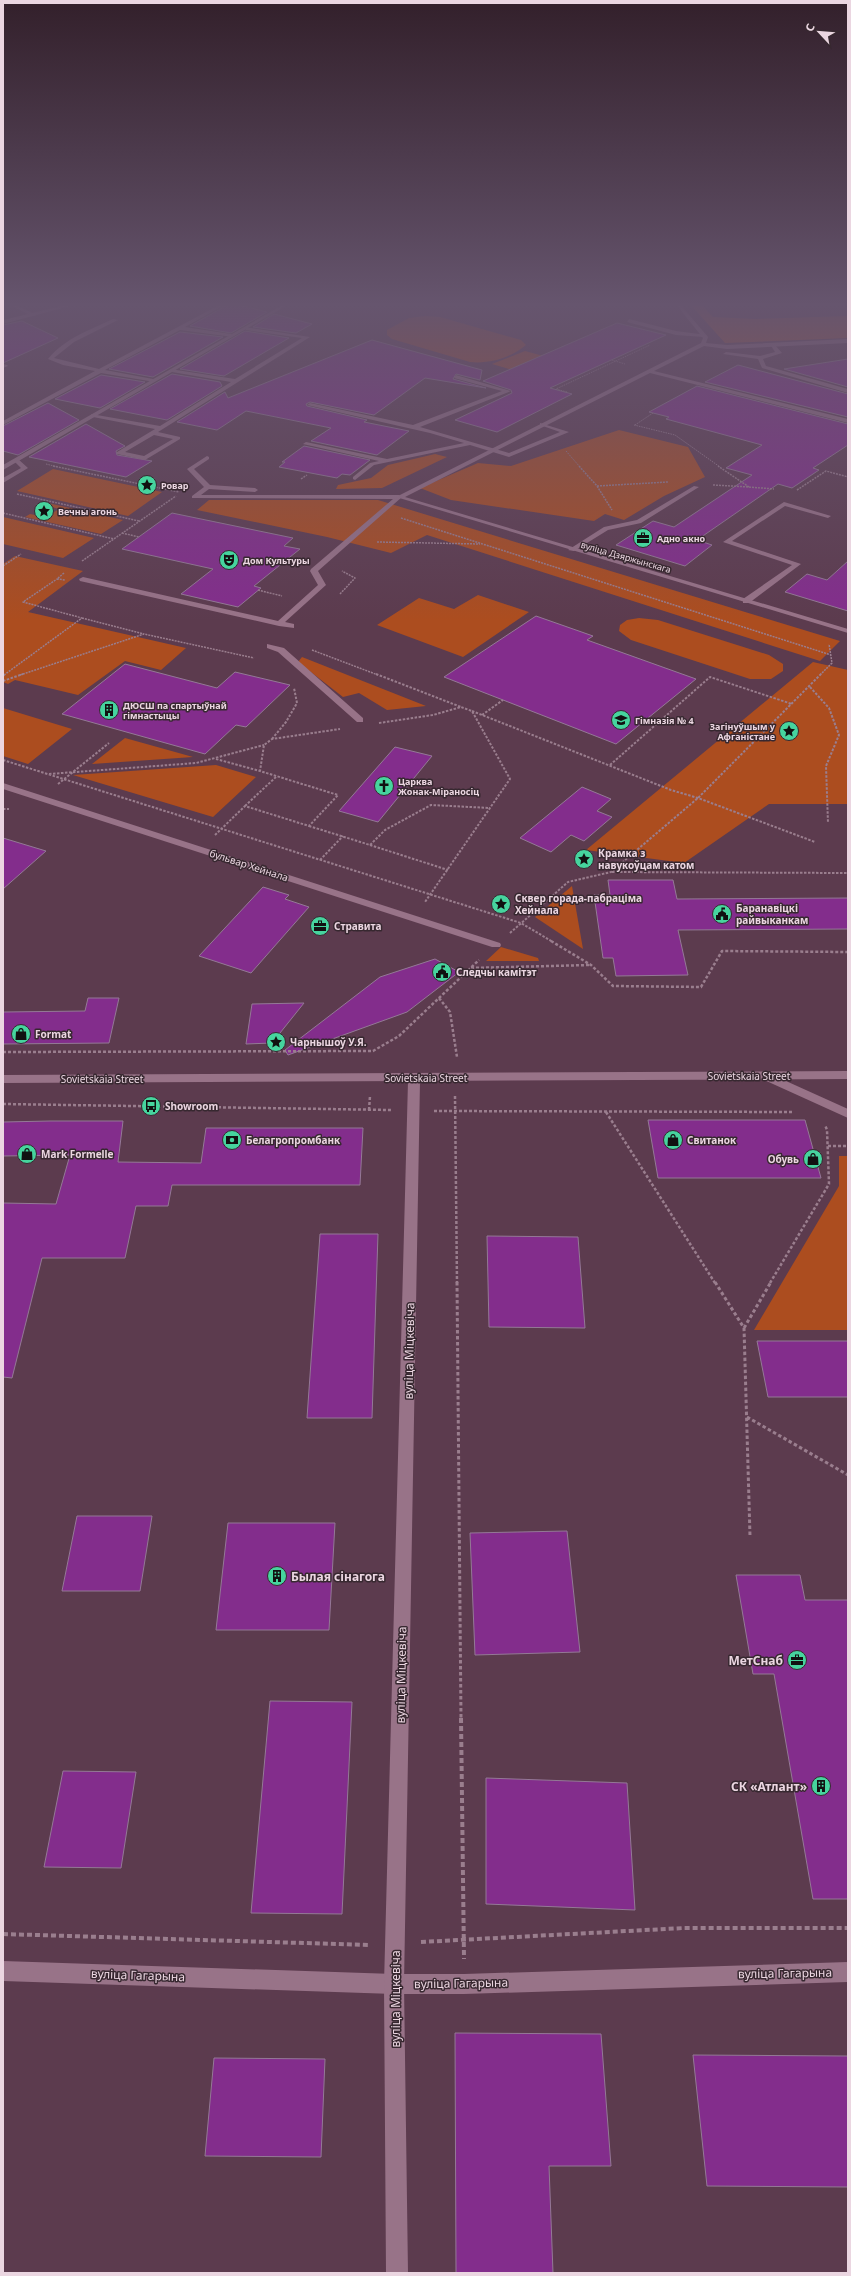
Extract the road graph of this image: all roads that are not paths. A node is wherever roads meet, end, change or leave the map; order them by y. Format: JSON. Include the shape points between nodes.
{"nodes":[{"id":1,"x":29,"y":409,"type":"edge"},
{"id":2,"x":104,"y":409,"type":"edge"},
{"id":3,"x":190,"y":409,"type":"edge"},
{"id":4,"x":330,"y":409,"type":"edge"},
{"id":5,"x":460,"y":409,"type":"edge"},
{"id":6,"x":572,"y":409,"type":"edge"},
{"id":7,"x":801,"y":409,"type":"edge"},
{"id":8,"x":3,"y":414,"type":"edge"},
{"id":9,"x":16,"y":416,"type":"junction"},
{"id":10,"x":92,"y":416,"type":"junction"},
{"id":11,"x":848,"y":421,"type":"edge"},
{"id":12,"x":3,"y":423,"type":"edge"},
{"id":13,"x":542,"y":424,"type":"junction"},
{"id":14,"x":414,"y":427,"type":"junction"},
{"id":15,"x":160,"y":428,"type":"junction"},
{"id":16,"x":153,"y":433,"type":"junction"},
{"id":17,"x":306,"y":444,"type":"dead end"},
{"id":18,"x":469,"y":444,"type":"junction"},
{"id":19,"x":491,"y":450,"type":"junction"},
{"id":20,"x":207,"y":458,"type":"dead end"},
{"id":21,"x":16,"y":460,"type":"junction"},
{"id":22,"x":388,"y":460,"type":"junction"},
{"id":23,"x":3,"y":468,"type":"edge"},
{"id":24,"x":355,"y":478,"type":"dead end"},
{"id":25,"x":3,"y":481,"type":"edge"},
{"id":26,"x":208,"y":487,"type":"junction"},
{"id":27,"x":696,"y":487,"type":"dead end"},
{"id":28,"x":258,"y":490,"type":"dead end"},
{"id":29,"x":399,"y":497,"type":"junction"},
{"id":30,"x":828,"y":516,"type":"dead end"},
{"id":31,"x":572,"y":550,"type":"junction"},
{"id":32,"x":83,"y":579,"type":"dead end"},
{"id":33,"x":746,"y":601,"type":"junction"},
{"id":34,"x":279,"y":624,"type":"junction"},
{"id":35,"x":291,"y":626,"type":"dead end"},
{"id":36,"x":848,"y":631,"type":"edge"},
{"id":37,"x":270,"y":646,"type":"dead end"},
{"id":38,"x":360,"y":720,"type":"dead end"},
{"id":39,"x":3,"y":786,"type":"edge"},
{"id":40,"x":496,"y":944,"type":"dead end"},
{"id":41,"x":848,"y":1075,"type":"edge"},
{"id":42,"x":766,"y":1076,"type":"junction"},
{"id":43,"x":414,"y":1078,"type":"junction"},
{"id":44,"x":3,"y":1079,"type":"edge"},
{"id":45,"x":848,"y":1114,"type":"edge"},
{"id":46,"x":3,"y":1971,"type":"edge"},
{"id":47,"x":848,"y":1972,"type":"edge"},
{"id":48,"x":394,"y":1984,"type":"junction"},
{"id":49,"x":397,"y":2273,"type":"edge"}],
"edges":[{"from":1,"to":9,"type":"street"},
{"from":2,"to":10,"type":"street"},
{"from":3,"to":15,"type":"street"},
{"from":4,"to":14,"type":"street"},
{"from":5,"to":14,"type":"street"},
{"from":6,"to":13,"type":"street"},
{"from":7,"to":11,"type":"street"},
{"from":8,"to":9,"type":"street"},
{"from":9,"to":12,"type":"street"},
{"from":10,"to":15,"type":"street"},
{"from":10,"to":21,"type":"street"},
{"from":13,"to":19,"type":"street"},
{"from":13,"to":19,"type":"street","via":[[566,432],[509,455]]},
{"from":14,"to":18,"type":"street"},
{"from":15,"to":16,"type":"street"},
{"from":16,"to":16,"type":"street","via":[[139,441],[119,452],[145,458],[178,438]]},
{"from":17,"to":22,"type":"street"},
{"from":18,"to":19,"type":"street"},
{"from":18,"to":22,"type":"street"},
{"from":19,"to":29,"type":"street"},
{"from":20,"to":26,"type":"street","via":[[190,469]]},
{"from":21,"to":23,"type":"street"},
{"from":21,"to":25,"type":"street","via":[[25,468]]},
{"from":22,"to":24,"type":"street","via":[[372,464]]},
{"from":26,"to":28,"type":"street"},
{"from":26,"to":29,"type":"street","via":[[194,497]]},
{"from":27,"to":31,"type":"street","via":[[639,522],[606,528]]},
{"from":29,"to":31,"type":"street","name":"вуліца Дзяржынскага"},
{"from":29,"to":34,"type":"street","via":[[314,571],[322,585]]},
{"from":30,"to":33,"type":"street","via":[[784,504],[726,542],[796,564]]},
{"from":31,"to":33,"type":"street","name":"вуліца Дзяржынскага"},
{"from":32,"to":34,"type":"street"},
{"from":33,"to":36,"type":"street","name":"вуліца Дзяржынскага"},
{"from":34,"to":35,"type":"street"},
{"from":37,"to":38,"type":"street","via":[[281,650]]},
{"from":39,"to":40,"type":"street","name":"бульвар Хейнала"},
{"from":41,"to":42,"type":"street","name":"Sovietskaia Street"},
{"from":42,"to":43,"type":"street","name":"Sovietskaia Street"},
{"from":42,"to":45,"type":"street"},
{"from":43,"to":44,"type":"street","name":"Sovietskaia Street"},
{"from":43,"to":48,"type":"street","name":"вуліца Міцкевіча"},
{"from":46,"to":48,"type":"street","name":"вуліца Гагарына"},
{"from":47,"to":48,"type":"street","name":"вуліца Гагарына"},
{"from":48,"to":49,"type":"street","name":"вуліца Міцкевіча"}]}
